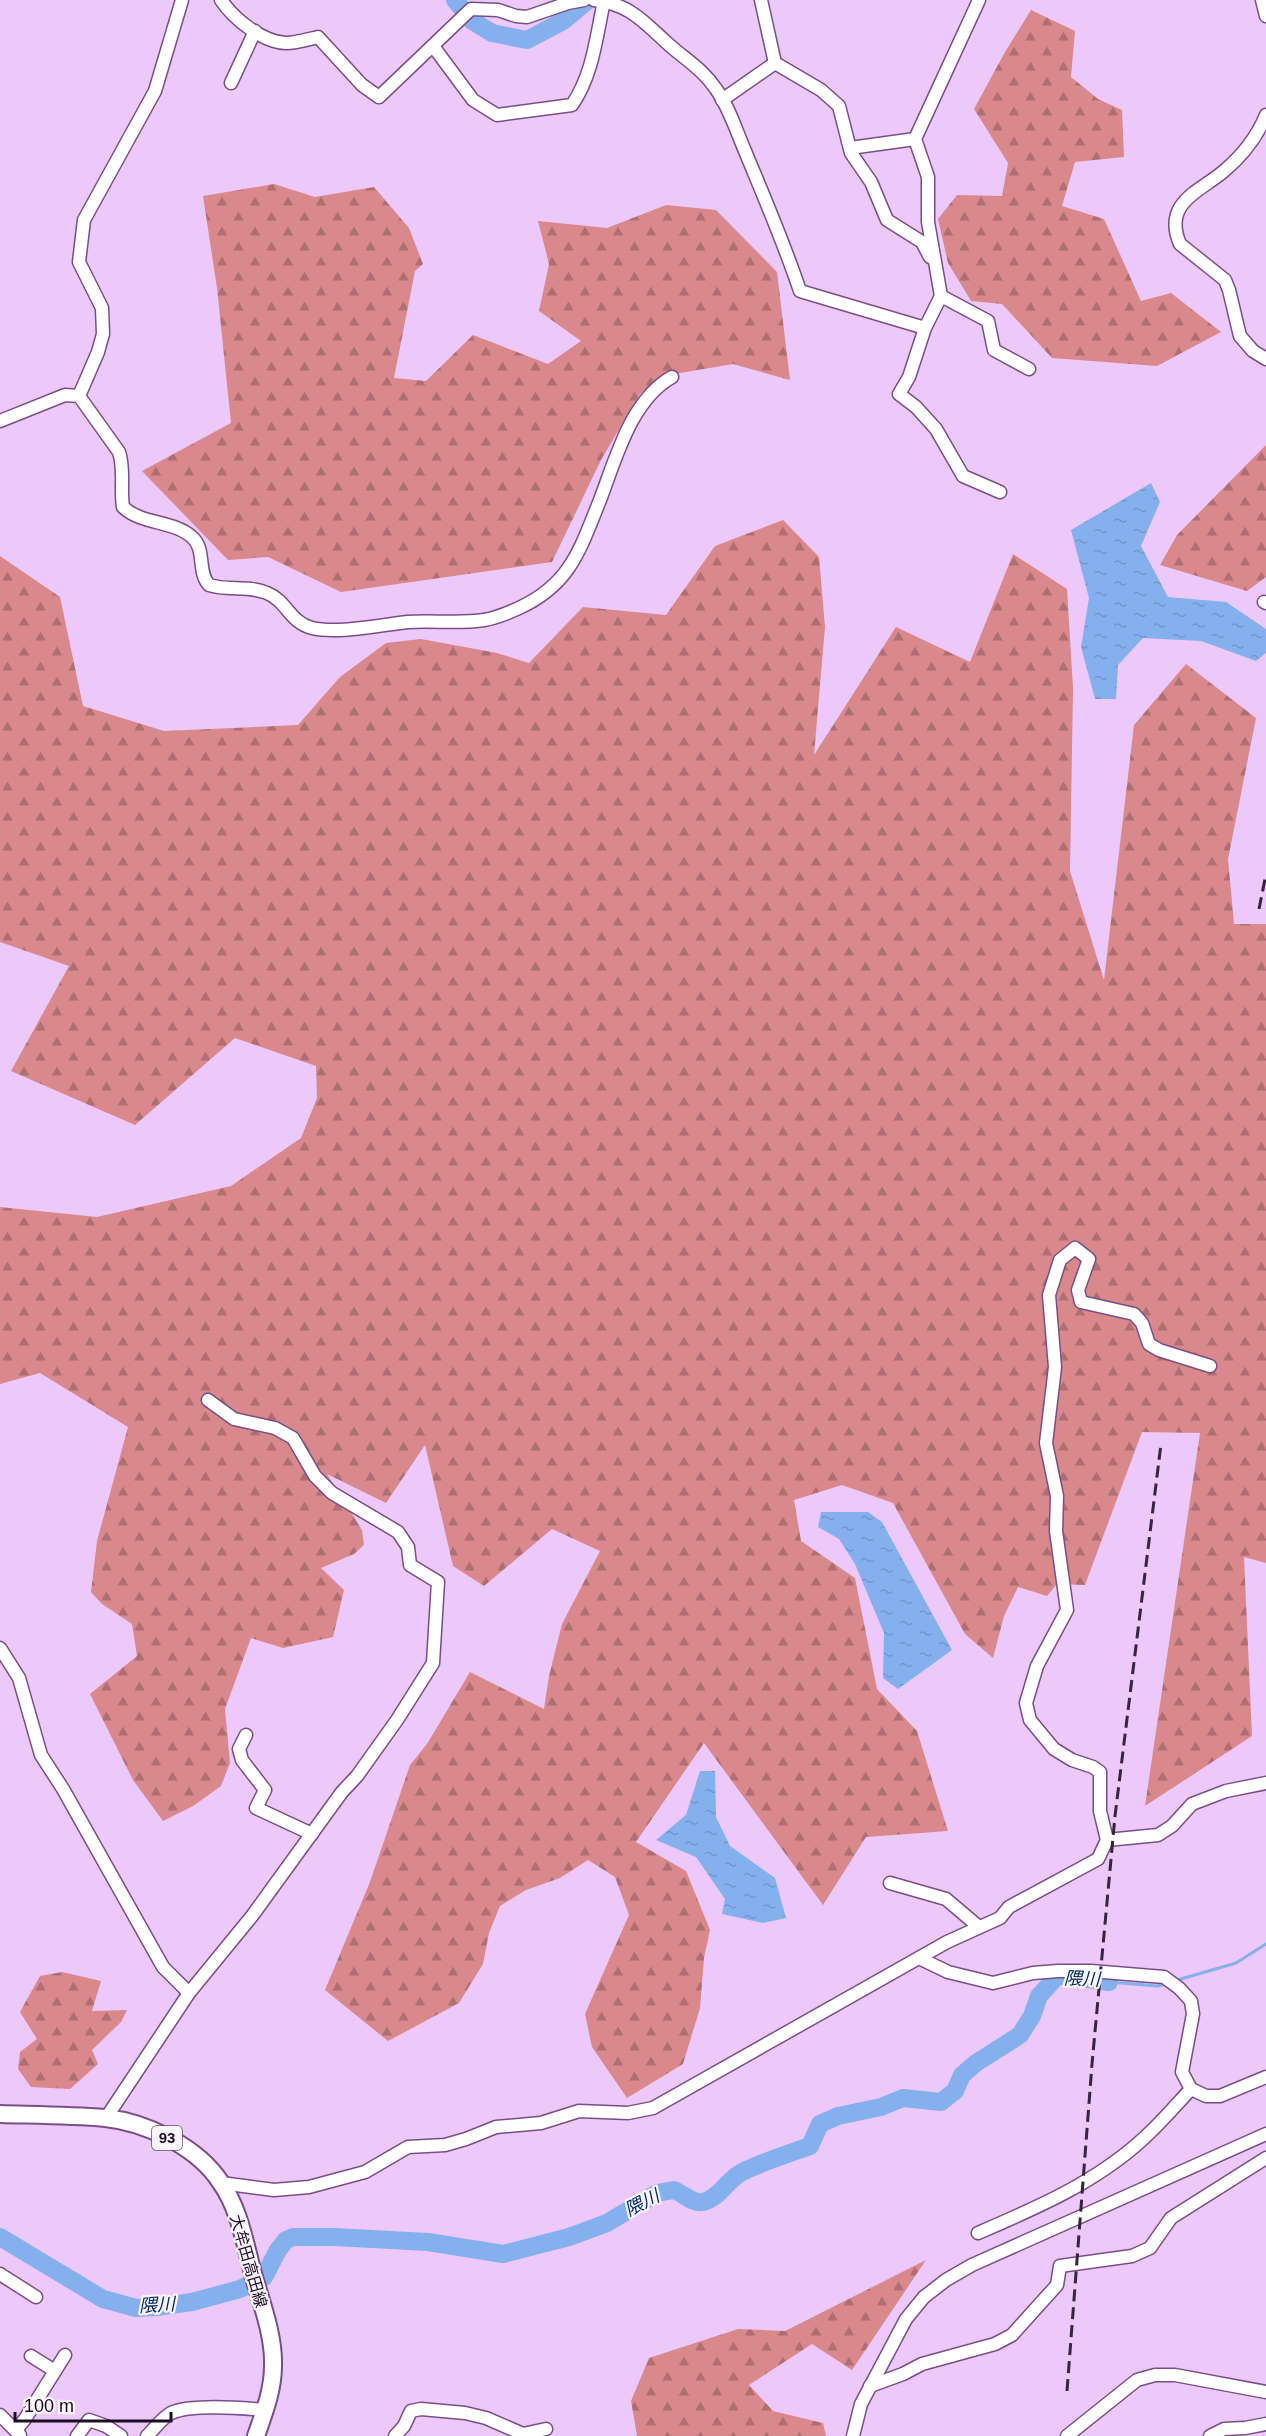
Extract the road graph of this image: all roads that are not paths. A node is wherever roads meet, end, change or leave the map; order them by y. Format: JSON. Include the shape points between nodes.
{"nodes":[{"id":1,"x":182,"y":0,"type":"edge"},
{"id":2,"x":221,"y":0,"type":"edge"},
{"id":3,"x":584,"y":0,"type":"edge"},
{"id":4,"x":761,"y":0,"type":"edge"},
{"id":5,"x":979,"y":0,"type":"edge"},
{"id":6,"x":1262,"y":0,"type":"edge"},
{"id":7,"x":599,"y":1,"type":"edge"},
{"id":8,"x":466,"y":10,"type":"edge"},
{"id":9,"x":1266,"y":16,"type":"edge"},
{"id":10,"x":255,"y":31,"type":"junction"},
{"id":11,"x":433,"y":46,"type":"junction"},
{"id":12,"x":776,"y":63,"type":"junction"},
{"id":13,"x":231,"y":83,"type":"dead end"},
{"id":14,"x":722,"y":100,"type":"junction"},
{"id":15,"x":1266,"y":115,"type":"edge"},
{"id":16,"x":915,"y":139,"type":"junction"},
{"id":17,"x":850,"y":148,"type":"junction"},
{"id":18,"x":934,"y":266,"type":"junction"},
{"id":19,"x":940,"y":296,"type":"junction"},
{"id":20,"x":925,"y":328,"type":"junction"},
{"id":21,"x":1266,"y":359,"type":"edge"},
{"id":22,"x":1029,"y":369,"type":"dead end"},
{"id":23,"x":672,"y":376,"type":"dead end"},
{"id":24,"x":79,"y":396,"type":"junction"},
{"id":25,"x":0,"y":421,"type":"edge"},
{"id":26,"x":1000,"y":492,"type":"dead end"},
{"id":27,"x":1210,"y":1366,"type":"dead end"},
{"id":28,"x":208,"y":1400,"type":"dead end"},
{"id":29,"x":0,"y":1648,"type":"edge"},
{"id":30,"x":246,"y":1735,"type":"dead end"},
{"id":31,"x":1266,"y":1783,"type":"edge"},
{"id":32,"x":312,"y":1834,"type":"junction"},
{"id":33,"x":1107,"y":1840,"type":"junction"},
{"id":34,"x":890,"y":1882,"type":"dead end"},
{"id":35,"x":979,"y":1927,"type":"junction"},
{"id":36,"x":920,"y":1959,"type":"junction"},
{"id":37,"x":189,"y":1993,"type":"junction"},
{"id":38,"x":1266,"y":2076,"type":"edge"},
{"id":39,"x":1191,"y":2089,"type":"junction"},
{"id":40,"x":0,"y":2114,"type":"edge"},
{"id":41,"x":106,"y":2118,"type":"junction"},
{"id":42,"x":1266,"y":2134,"type":"edge"},
{"id":43,"x":1266,"y":2158,"type":"edge"},
{"id":44,"x":221,"y":2182,"type":"junction"},
{"id":45,"x":978,"y":2233,"type":"dead end"},
{"id":46,"x":0,"y":2274,"type":"edge"},
{"id":47,"x":36,"y":2297,"type":"dead end"},
{"id":48,"x":65,"y":2355,"type":"dead end"},
{"id":49,"x":31,"y":2356,"type":"dead end"},
{"id":50,"x":55,"y":2371,"type":"junction"},
{"id":51,"x":870,"y":2386,"type":"junction"},
{"id":52,"x":1266,"y":2392,"type":"edge"},
{"id":53,"x":266,"y":2410,"type":"junction"},
{"id":54,"x":0,"y":2415,"type":"edge"},
{"id":55,"x":1266,"y":2424,"type":"edge"},
{"id":56,"x":546,"y":2429,"type":"dead end"},
{"id":57,"x":18,"y":2433,"type":"edge"},
{"id":58,"x":76,"y":2436,"type":"edge"},
{"id":59,"x":121,"y":2436,"type":"edge"},
{"id":60,"x":147,"y":2436,"type":"edge"},
{"id":61,"x":256,"y":2436,"type":"edge"},
{"id":62,"x":395,"y":2436,"type":"edge"},
{"id":63,"x":853,"y":2436,"type":"edge"},
{"id":64,"x":1067,"y":2436,"type":"edge"},
{"id":65,"x":1210,"y":2436,"type":"edge"}],
"edges":[{"from":1,"to":24,"type":"street","via":[[155,91],[84,220],[79,262],[102,308],[103,334]]},
{"from":2,"to":10,"type":"street"},
{"from":3,"to":8,"type":"street","via":[[527,17],[498,10]]},
{"from":4,"to":12,"type":"street"},
{"from":5,"to":16,"type":"street"},
{"from":6,"to":9,"type":"street"},
{"from":7,"to":11,"type":"street","via":[[593,57],[583,89],[572,105],[497,115],[473,100]]},
{"from":7,"to":14,"type":"street","via":[[628,9],[640,17],[704,74]]},
{"from":8,"to":11,"type":"street"},
{"from":10,"to":11,"type":"street","via":[[286,43],[318,37],[362,85],[379,97]]},
{"from":10,"to":13,"type":"street"},
{"from":12,"to":14,"type":"street"},
{"from":12,"to":17,"type":"street","via":[[821,90],[839,106]]},
{"from":14,"to":20,"type":"street","via":[[800,291]]},
{"from":15,"to":21,"type":"street","via":[[1259,133],[1234,163],[1186,198],[1176,223],[1180,244],[1225,280],[1240,336]]},
{"from":16,"to":17,"type":"street"},
{"from":16,"to":18,"type":"street","via":[[927,177]]},
{"from":17,"to":18,"type":"street","via":[[887,220],[922,242]]},
{"from":18,"to":19,"type":"street"},
{"from":19,"to":20,"type":"street"},
{"from":19,"to":22,"type":"street","via":[[988,321],[994,350]]},
{"from":20,"to":26,"type":"street","via":[[909,377],[899,394],[936,429],[963,476]]},
{"from":23,"to":24,"type":"street","via":[[647,400],[629,428],[573,561],[552,588],[527,604],[487,620],[324,629],[299,624],[267,593],[209,585],[199,548],[191,536],[123,507],[119,452]]},
{"from":24,"to":25,"type":"street","via":[[65,395]]},
{"from":27,"to":33,"type":"street","via":[[1149,1344],[1142,1323],[1134,1314],[1081,1302],[1078,1290],[1089,1259],[1076,1248],[1060,1260],[1049,1295],[1055,1367],[1046,1443],[1057,1496],[1056,1531],[1067,1610],[1037,1666],[1026,1703],[1030,1720],[1054,1749],[1100,1772],[1100,1810]]},
{"from":28,"to":32,"type":"street","via":[[234,1419],[275,1428],[293,1438],[315,1476],[332,1493],[398,1532],[408,1547],[410,1565],[438,1582],[433,1663],[397,1720]]},
{"from":29,"to":37,"type":"street","via":[[20,1678],[41,1755],[163,1967]]},
{"from":30,"to":32,"type":"street","via":[[239,1749],[242,1760],[265,1790],[256,1808]]},
{"from":31,"to":33,"type":"street","via":[[1226,1791],[1192,1804],[1158,1835]]},
{"from":32,"to":37,"type":"street"},
{"from":33,"to":35,"type":"street","via":[[1098,1859]]},
{"from":34,"to":35,"type":"street","via":[[946,1899]]},
{"from":35,"to":36,"type":"street"},
{"from":36,"to":39,"type":"street","via":[[948,1972],[993,1983],[1058,1971],[1164,1977],[1191,2001],[1193,2014],[1182,2072]]},
{"from":36,"to":44,"type":"street","via":[[653,2108],[628,2113],[579,2111],[541,2123],[496,2127],[444,2145],[408,2147],[365,2172],[309,2187],[274,2190]]},
{"from":37,"to":41,"type":"street"},
{"from":38,"to":39,"type":"street","via":[[1220,2096],[1206,2096]]},
{"from":39,"to":45,"type":"street","via":[[1143,2140],[1113,2163],[1060,2197]]},
{"from":40,"to":41,"type":"main road","name":"大牟田高田線","number":"93"},
{"from":41,"to":44,"type":"main road","name":"大牟田高田線","number":"93","via":[[145,2128],[180,2145]]},
{"from":42,"to":51,"type":"street","via":[[946,2280],[924,2297],[906,2319]]},
{"from":43,"to":51,"type":"street","via":[[1171,2218],[1150,2248],[1132,2256],[1060,2266],[1057,2285],[1011,2335],[995,2344],[922,2364]]},
{"from":44,"to":53,"type":"main road","name":"大牟田高田線","number":"93","via":[[241,2224],[271,2342],[274,2364]]},
{"from":46,"to":47,"type":"street"},
{"from":48,"to":50,"type":"street"},
{"from":49,"to":50,"type":"street"},
{"from":50,"to":57,"type":"street"},
{"from":51,"to":63,"type":"street"},
{"from":52,"to":64,"type":"street","via":[[1175,2375],[1155,2375],[1137,2380]]},
{"from":53,"to":60,"type":"street","via":[[224,2407],[177,2411]]},
{"from":53,"to":61,"type":"main road","name":"大牟田高田線","number":"93"},
{"from":54,"to":57,"type":"street"},
{"from":55,"to":65,"type":"street","via":[[1224,2429]]},
{"from":56,"to":62,"type":"street","via":[[523,2434],[486,2418],[421,2409],[411,2411]]},
{"from":58,"to":59,"type":"street","via":[[89,2420]]}]}
